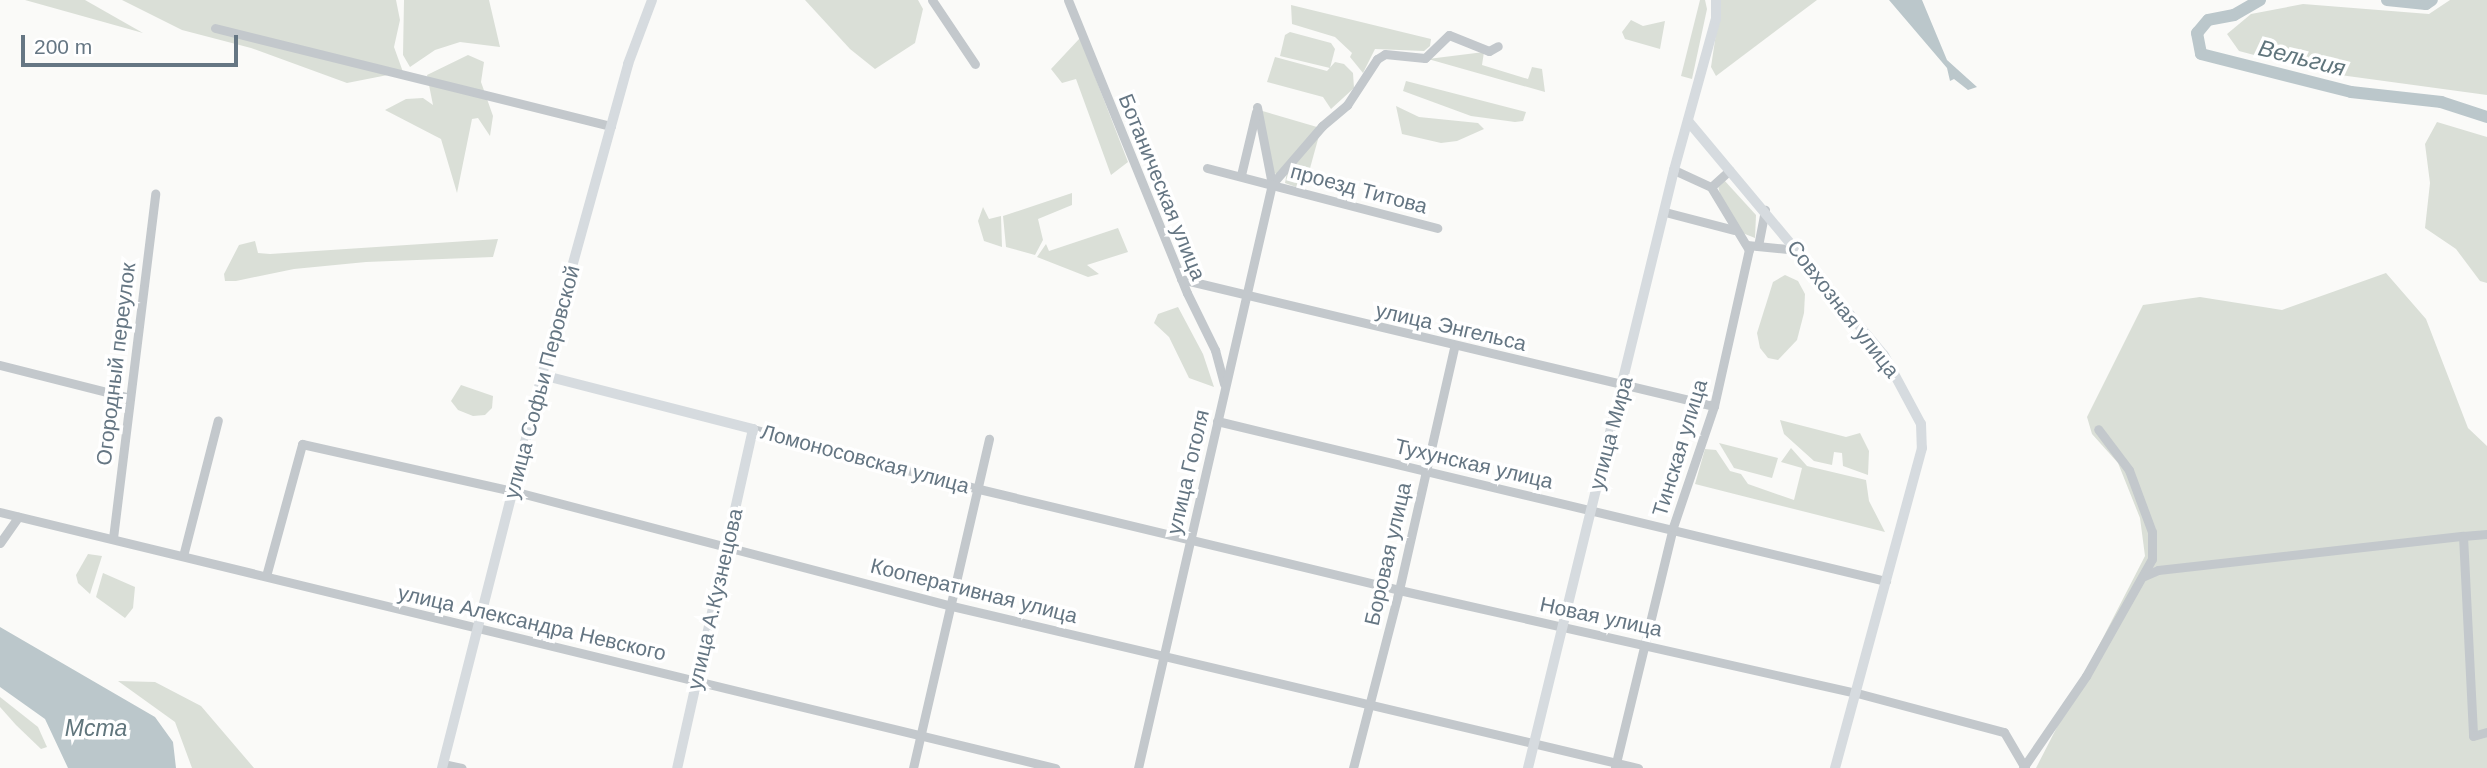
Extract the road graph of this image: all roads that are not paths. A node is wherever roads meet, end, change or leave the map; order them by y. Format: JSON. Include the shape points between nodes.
{"nodes":[{"id":1,"x":652,"y":0,"type":"edge"},
{"id":2,"x":932,"y":0,"type":"edge"},
{"id":3,"x":1068,"y":0,"type":"edge"},
{"id":4,"x":1716,"y":0,"type":"edge"},
{"id":5,"x":215,"y":28,"type":"dead end"},
{"id":6,"x":1498,"y":46,"type":"dead end"},
{"id":7,"x":975,"y":64,"type":"dead end"},
{"id":8,"x":1688,"y":121,"type":"junction"},
{"id":9,"x":611,"y":126,"type":"junction"},
{"id":10,"x":1207,"y":168,"type":"dead end"},
{"id":11,"x":1675,"y":170,"type":"junction"},
{"id":12,"x":1730,"y":170,"type":"junction"},
{"id":13,"x":1241,"y":174,"type":"junction"},
{"id":14,"x":1272,"y":184,"type":"junction"},
{"id":15,"x":1711,"y":187,"type":"junction"},
{"id":16,"x":155,"y":194,"type":"dead end"},
{"id":17,"x":1765,"y":209,"type":"junction"},
{"id":18,"x":1665,"y":212,"type":"junction"},
{"id":19,"x":1437,"y":228,"type":"dead end"},
{"id":20,"x":1734,"y":230,"type":"junction"},
{"id":21,"x":1747,"y":245,"type":"junction"},
{"id":22,"x":1758,"y":246,"type":"junction"},
{"id":23,"x":1798,"y":250,"type":"junction"},
{"id":24,"x":1181,"y":279,"type":"junction"},
{"id":25,"x":1247,"y":298,"type":"junction"},
{"id":26,"x":1454,"y":347,"type":"junction"},
{"id":27,"x":0,"y":365,"type":"edge"},
{"id":28,"x":542,"y":375,"type":"junction"},
{"id":29,"x":1225,"y":386,"type":"junction"},
{"id":30,"x":1623,"y":387,"type":"junction"},
{"id":31,"x":130,"y":398,"type":"junction"},
{"id":32,"x":1714,"y":406,"type":"junction"},
{"id":33,"x":218,"y":420,"type":"dead end"},
{"id":34,"x":1217,"y":421,"type":"junction"},
{"id":35,"x":752,"y":429,"type":"junction"},
{"id":36,"x":2098,"y":429,"type":"dead end"},
{"id":37,"x":989,"y":439,"type":"dead end"},
{"id":38,"x":1426,"y":471,"type":"junction"},
{"id":39,"x":978,"y":489,"type":"junction"},
{"id":40,"x":513,"y":491,"type":"junction"},
{"id":41,"x":1591,"y":508,"type":"junction"},
{"id":42,"x":0,"y":512,"type":"edge"},
{"id":43,"x":18,"y":517,"type":"junction"},
{"id":44,"x":1673,"y":527,"type":"junction"},
{"id":45,"x":2487,"y":534,"type":"edge"},
{"id":46,"x":2463,"y":536,"type":"junction"},
{"id":47,"x":113,"y":538,"type":"junction"},
{"id":48,"x":1190,"y":539,"type":"junction"},
{"id":49,"x":0,"y":542,"type":"edge"},
{"id":50,"x":728,"y":546,"type":"junction"},
{"id":51,"x":183,"y":556,"type":"junction"},
{"id":52,"x":2152,"y":559,"type":"junction"},
{"id":53,"x":2158,"y":570,"type":"junction"},
{"id":54,"x":266,"y":576,"type":"junction"},
{"id":55,"x":2144,"y":576,"type":"junction"},
{"id":56,"x":1886,"y":581,"type":"junction"},
{"id":57,"x":1399,"y":590,"type":"junction"},
{"id":58,"x":952,"y":606,"type":"junction"},
{"id":59,"x":1562,"y":626,"type":"junction"},
{"id":60,"x":478,"y":628,"type":"junction"},
{"id":61,"x":1647,"y":644,"type":"junction"},
{"id":62,"x":1164,"y":654,"type":"junction"},
{"id":63,"x":696,"y":680,"type":"junction"},
{"id":64,"x":1857,"y":693,"type":"junction"},
{"id":65,"x":1368,"y":702,"type":"junction"},
{"id":66,"x":2487,"y":732,"type":"edge"},
{"id":67,"x":919,"y":735,"type":"junction"},
{"id":68,"x":1534,"y":744,"type":"junction"},
{"id":69,"x":443,"y":766,"type":"edge"},
{"id":70,"x":1616,"y":766,"type":"edge"},
{"id":71,"x":2024,"y":767,"type":"edge"},
{"id":72,"x":462,"y":768,"type":"edge"},
{"id":73,"x":677,"y":768,"type":"edge"},
{"id":74,"x":913,"y":768,"type":"edge"},
{"id":75,"x":1055,"y":768,"type":"edge"},
{"id":76,"x":1139,"y":768,"type":"edge"},
{"id":77,"x":1353,"y":768,"type":"edge"},
{"id":78,"x":1528,"y":768,"type":"edge"},
{"id":79,"x":1638,"y":768,"type":"edge"},
{"id":80,"x":1835,"y":768,"type":"edge"}],
"edges":[{"from":1,"to":9,"type":"main road","name":"улица Софьи Перовской"},
{"from":2,"to":7,"type":"street"},
{"from":3,"to":24,"type":"street","name":"Ботаническая улица"},
{"from":4,"to":8,"type":"main road","name":"улица Мира","via":[[1716,19]]},
{"from":5,"to":9,"type":"street"},
{"from":6,"to":14,"type":"street","via":[[1489,51],[1449,35],[1425,58],[1385,54],[1347,105],[1322,126]]},
{"from":8,"to":11,"type":"main road","name":"улица Мира"},
{"from":8,"to":12,"type":"main road","name":"Совхозная улица"},
{"from":9,"to":28,"type":"main road","name":"улица Софьи Перовской"},
{"from":10,"to":13,"type":"street","name":"проезд Титова"},
{"from":11,"to":15,"type":"street"},
{"from":11,"to":18,"type":"main road","name":"улица Мира"},
{"from":12,"to":15,"type":"street"},
{"from":12,"to":17,"type":"main road","name":"Совхозная улица"},
{"from":13,"to":14,"type":"street","name":"проезд Титова"},
{"from":13,"to":14,"type":"street","via":[[1257,107]]},
{"from":14,"to":19,"type":"street","name":"проезд Титова"},
{"from":14,"to":25,"type":"street","name":"улица Гоголя"},
{"from":15,"to":20,"type":"street"},
{"from":16,"to":31,"type":"street","name":"Огородный переулок"},
{"from":17,"to":22,"type":"street"},
{"from":17,"to":23,"type":"main road","name":"Совхозная улица"},
{"from":18,"to":20,"type":"street"},
{"from":18,"to":30,"type":"main road","name":"улица Мира"},
{"from":20,"to":21,"type":"street"},
{"from":21,"to":22,"type":"street"},
{"from":21,"to":32,"type":"street","name":"Тинская улица","via":[[1748,263]]},
{"from":22,"to":23,"type":"street"},
{"from":23,"to":56,"type":"main road","name":"Совхозная улица","via":[[1884,355],[1921,425],[1922,448]]},
{"from":24,"to":25,"type":"street","name":"улица Энгельса"},
{"from":24,"to":29,"type":"street","name":"Ботаническая улица","via":[[1215,350]]},
{"from":25,"to":26,"type":"street","name":"улица Энгельса"},
{"from":25,"to":29,"type":"street","name":"улица Гоголя"},
{"from":26,"to":30,"type":"street","name":"улица Энгельса"},
{"from":26,"to":38,"type":"street","name":"Боровая улица"},
{"from":27,"to":31,"type":"street"},
{"from":28,"to":35,"type":"main road","name":"Ломоносовская улица"},
{"from":28,"to":40,"type":"main road","name":"улица Софьи Перовской"},
{"from":29,"to":34,"type":"street","name":"улица Гоголя"},
{"from":30,"to":32,"type":"street","name":"улица Энгельса"},
{"from":30,"to":41,"type":"main road","name":"улица Мира"},
{"from":31,"to":47,"type":"street","name":"Огородный переулок"},
{"from":32,"to":44,"type":"street","name":"Тинская улица"},
{"from":33,"to":51,"type":"street"},
{"from":34,"to":38,"type":"street","name":"Тухунская улица"},
{"from":34,"to":48,"type":"street","name":"улица Гоголя"},
{"from":35,"to":39,"type":"street","name":"Ломоносовская улица"},
{"from":35,"to":50,"type":"main road","name":"улица А.Кузнецова"},
{"from":36,"to":52,"type":"street","via":[[2129,470],[2152,533]]},
{"from":37,"to":39,"type":"street"},
{"from":38,"to":41,"type":"street","name":"Тухунская улица"},
{"from":38,"to":57,"type":"street","name":"Боровая улица"},
{"from":39,"to":48,"type":"street","name":"Ломоносовская улица"},
{"from":39,"to":58,"type":"street"},
{"from":40,"to":50,"type":"street","name":"Кооперативная улица"},
{"from":40,"to":54,"type":"street","name":"Кооперативная улица","via":[[302,444]]},
{"from":40,"to":60,"type":"main road","name":"улица Софьи Перовской"},
{"from":41,"to":44,"type":"street","name":"Тухунская улица"},
{"from":41,"to":59,"type":"main road","name":"улица Мира"},
{"from":42,"to":43,"type":"street","name":"улица Александра Невского"},
{"from":43,"to":47,"type":"street","name":"улица Александра Невского"},
{"from":43,"to":49,"type":"street"},
{"from":44,"to":56,"type":"street","name":"Тухунская улица"},
{"from":44,"to":61,"type":"street","name":"Тинская улица"},
{"from":45,"to":46,"type":"street"},
{"from":46,"to":53,"type":"street"},
{"from":46,"to":66,"type":"street","via":[[2473,736]]},
{"from":47,"to":51,"type":"street","name":"улица Александра Невского"},
{"from":48,"to":57,"type":"street","name":"Новая улица"},
{"from":48,"to":62,"type":"street","name":"улица Гоголя"},
{"from":50,"to":58,"type":"street","name":"Кооперативная улица"},
{"from":50,"to":63,"type":"main road","name":"улица А.Кузнецова"},
{"from":51,"to":54,"type":"street","name":"улица Александра Невского"},
{"from":52,"to":53,"type":"street"},
{"from":52,"to":55,"type":"street"},
{"from":53,"to":55,"type":"street"},
{"from":54,"to":60,"type":"street","name":"улица Александра Невского"},
{"from":55,"to":71,"type":"street","via":[[2086,676]]},
{"from":56,"to":64,"type":"main road","name":"Совхозная улица"},
{"from":57,"to":59,"type":"street","name":"Новая улица"},
{"from":57,"to":65,"type":"street","name":"Боровая улица"},
{"from":58,"to":62,"type":"street","name":"Кооперативная улица"},
{"from":58,"to":67,"type":"street"},
{"from":59,"to":61,"type":"street","name":"Новая улица"},
{"from":59,"to":68,"type":"main road","name":"улица Мира"},
{"from":60,"to":63,"type":"street","name":"улица Александра Невского"},
{"from":60,"to":69,"type":"main road","name":"улица Софьи Перовской"},
{"from":61,"to":64,"type":"street","name":"Новая улица"},
{"from":61,"to":70,"type":"street","name":"Тинская улица"},
{"from":62,"to":65,"type":"street","name":"Кооперативная улица"},
{"from":62,"to":76,"type":"street","name":"улица Гоголя"},
{"from":63,"to":67,"type":"street","name":"улица Александра Невского"},
{"from":63,"to":73,"type":"main road","name":"улица А.Кузнецова"},
{"from":64,"to":71,"type":"street","name":"Новая улица","via":[[2004,732]]},
{"from":64,"to":80,"type":"main road","name":"Совхозная улица"},
{"from":65,"to":68,"type":"street","name":"Кооперативная улица"},
{"from":65,"to":77,"type":"street","name":"Боровая улица"},
{"from":67,"to":74,"type":"street"},
{"from":67,"to":75,"type":"street","name":"улица Александра Невского"},
{"from":68,"to":70,"type":"street","name":"Кооперативная улица"},
{"from":68,"to":78,"type":"main road","name":"улица Мира"},
{"from":69,"to":72,"type":"street"},
{"from":70,"to":79,"type":"street","name":"Кооперативная улица"}]}
